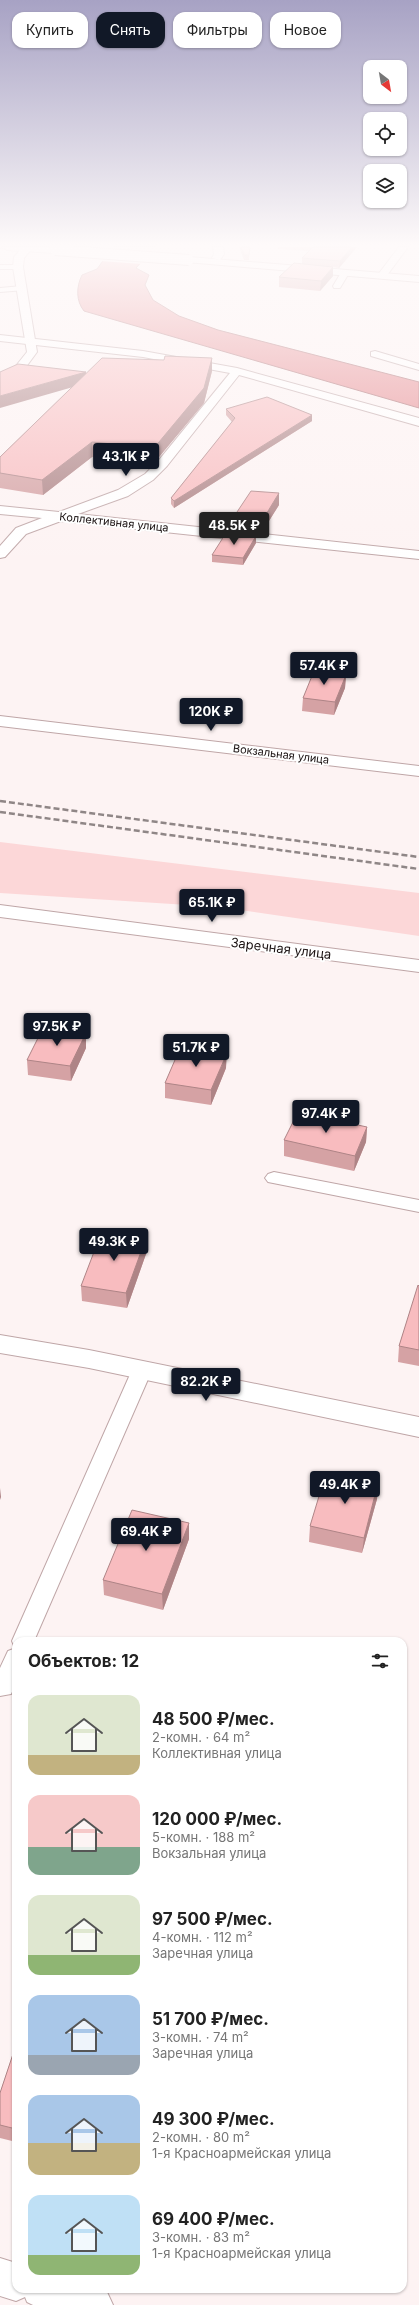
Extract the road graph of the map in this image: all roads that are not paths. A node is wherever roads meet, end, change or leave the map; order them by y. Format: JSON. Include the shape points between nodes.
{"nodes":[{"id":1,"x":31,"y":355,"type":"edge"},
{"id":2,"x":146,"y":355,"type":"edge"},
{"id":3,"x":377,"y":355,"type":"edge"},
{"id":4,"x":419,"y":367,"type":"edge"},
{"id":5,"x":237,"y":371,"type":"junction"},
{"id":6,"x":0,"y":379,"type":"edge"},
{"id":7,"x":419,"y":422,"type":"edge"},
{"id":8,"x":0,"y":510,"type":"edge"},
{"id":9,"x":61,"y":517,"type":"junction"},
{"id":10,"x":0,"y":554,"type":"edge"},
{"id":11,"x":419,"y":555,"type":"edge"},
{"id":12,"x":0,"y":721,"type":"edge"},
{"id":13,"x":419,"y":771,"type":"edge"},
{"id":14,"x":0,"y":911,"type":"edge"},
{"id":15,"x":419,"y":966,"type":"edge"},
{"id":16,"x":274,"y":1178,"type":"dead end"},
{"id":17,"x":419,"y":1206,"type":"edge"},
{"id":18,"x":0,"y":1344,"type":"edge"},
{"id":19,"x":142,"y":1370,"type":"junction"},
{"id":20,"x":419,"y":1427,"type":"edge"},
{"id":21,"x":25,"y":1637,"type":"edge"},
{"id":22,"x":12,"y":1667,"type":"edge"},
{"id":23,"x":3,"y":1687,"type":"dead end"},
{"id":24,"x":0,"y":2277,"type":"edge"},
{"id":25,"x":12,"y":2281,"type":"edge"},
{"id":26,"x":54,"y":2293,"type":"edge"},
{"id":27,"x":94,"y":2305,"type":"edge"}],
"edges":[{"from":1,"to":6,"type":"street","via":[[28,362],[18,370]]},
{"from":2,"to":5,"type":"street"},
{"from":3,"to":4,"type":"street"},
{"from":5,"to":7,"type":"street"},
{"from":5,"to":9,"type":"street","via":[[149,477],[123,493]]},
{"from":8,"to":9,"type":"street","name":"Коллективная улица"},
{"from":9,"to":10,"type":"street","via":[[21,531]]},
{"from":9,"to":11,"type":"street","name":"Коллективная улица"},
{"from":12,"to":13,"type":"street","name":"Вокзальная улица"},
{"from":14,"to":15,"type":"street","name":"Заречная улица"},
{"from":16,"to":17,"type":"lane"},
{"from":18,"to":19,"type":"street"},
{"from":19,"to":20,"type":"street"},
{"from":19,"to":21,"type":"lane"},
{"from":22,"to":23,"type":"lane"},
{"from":24,"to":25,"type":"street"},
{"from":26,"to":27,"type":"street"}]}
